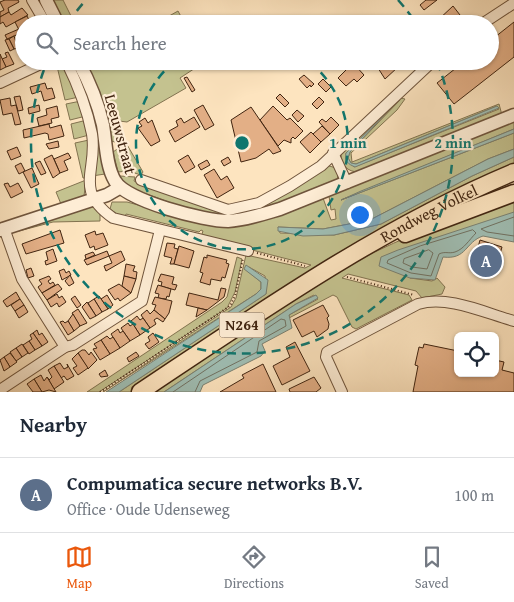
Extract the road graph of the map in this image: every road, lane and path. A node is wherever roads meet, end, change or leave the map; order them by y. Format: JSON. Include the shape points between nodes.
{"nodes":[{"id":1,"x":32,"y":0,"type":"edge"},
{"id":2,"x":46,"y":0,"type":"edge"},
{"id":3,"x":514,"y":3,"type":"edge"},
{"id":4,"x":41,"y":15,"type":"edge"},
{"id":5,"x":54,"y":15,"type":"edge"},
{"id":6,"x":496,"y":15,"type":"edge"},
{"id":7,"x":28,"y":70,"type":"edge"},
{"id":8,"x":70,"y":70,"type":"edge"},
{"id":9,"x":82,"y":70,"type":"edge"},
{"id":10,"x":423,"y":70,"type":"edge"},
{"id":11,"x":0,"y":83,"type":"edge"},
{"id":12,"x":514,"y":115,"type":"edge"},
{"id":13,"x":334,"y":153,"type":"junction"},
{"id":14,"x":514,"y":172,"type":"edge"},
{"id":15,"x":141,"y":180,"type":"dead end"},
{"id":16,"x":347,"y":182,"type":"junction"},
{"id":17,"x":119,"y":188,"type":"junction"},
{"id":18,"x":514,"y":193,"type":"edge"},
{"id":19,"x":95,"y":199,"type":"junction"},
{"id":20,"x":2,"y":229,"type":"edge"},
{"id":21,"x":160,"y":230,"type":"junction"},
{"id":22,"x":247,"y":252,"type":"junction"},
{"id":23,"x":346,"y":260,"type":"junction"},
{"id":24,"x":305,"y":266,"type":"dead end"},
{"id":25,"x":348,"y":277,"type":"dead end"},
{"id":26,"x":418,"y":304,"type":"junction"},
{"id":27,"x":514,"y":321,"type":"edge"},
{"id":28,"x":65,"y":347,"type":"junction"},
{"id":29,"x":0,"y":390,"type":"edge"},
{"id":30,"x":100,"y":392,"type":"edge"},
{"id":31,"x":140,"y":392,"type":"edge"},
{"id":32,"x":342,"y":392,"type":"edge"}],
"edges":[{"from":1,"to":4,"type":"street"},
{"from":2,"to":5,"type":"street"},
{"from":3,"to":6,"type":"street"},
{"from":7,"to":11,"type":"street"},
{"from":8,"to":19,"type":"street","name":"Leeuwstraat","via":[[83,99],[92,136],[88,178]]},
{"from":9,"to":17,"type":"street","name":"Leeuwstraat","via":[[96,99],[112,172]]},
{"from":10,"to":13,"type":"street"},
{"from":12,"to":16,"type":"street"},
{"from":13,"to":15,"type":"street","via":[[305,177],[274,196],[228,210]]},
{"from":13,"to":16,"type":"street"},
{"from":14,"to":23,"type":"main road","name":"Rondweg Volkel","number":"N264","via":[[412,220]]},
{"from":16,"to":17,"type":"street","via":[[280,209],[229,221],[207,219],[151,203]]},
{"from":17,"to":19,"type":"street"},
{"from":18,"to":23,"type":"main road","name":"Rondweg Volkel","number":"N264"},
{"from":19,"to":20,"type":"street"},
{"from":19,"to":21,"type":"street","name":"Leeuwstraat","via":[[113,218]]},
{"from":20,"to":28,"type":"street","via":[[22,279]]},
{"from":21,"to":22,"type":"street","name":"Leeuwstraat"},
{"from":21,"to":28,"type":"street","via":[[142,301]]},
{"from":22,"to":24,"type":"path"},
{"from":22,"to":30,"type":"path","via":[[230,306]]},
{"from":23,"to":31,"type":"main road","name":"Rondweg Volkel","number":"N264"},
{"from":25,"to":26,"type":"path","via":[[413,293]]},
{"from":26,"to":27,"type":"street","via":[[429,301],[449,303]]},
{"from":26,"to":32,"type":"street","via":[[327,352],[326,358]]},
{"from":28,"to":29,"type":"street"}]}
